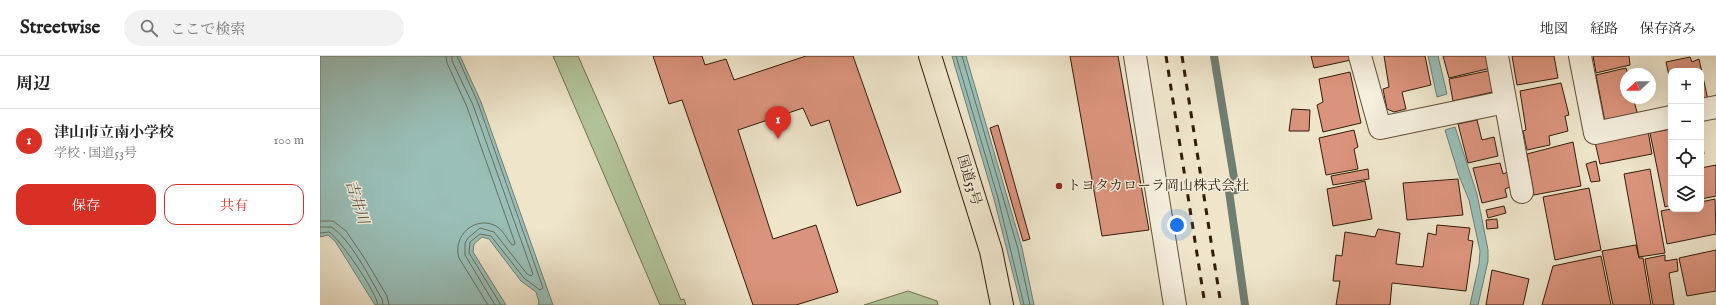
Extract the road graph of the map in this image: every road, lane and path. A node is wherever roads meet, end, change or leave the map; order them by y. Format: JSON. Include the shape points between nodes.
{"nodes":[{"id":1,"x":930,"y":56,"type":"edge"},
{"id":2,"x":1135,"y":56,"type":"edge"},
{"id":3,"x":1360,"y":56,"type":"edge"},
{"id":4,"x":1496,"y":56,"type":"edge"},
{"id":5,"x":1580,"y":56,"type":"edge"},
{"id":6,"x":1505,"y":102,"type":"junction"},
{"id":7,"x":1716,"y":107,"type":"edge"},
{"id":8,"x":1704,"y":109,"type":"edge"},
{"id":9,"x":1668,"y":118,"type":"edge"},
{"id":10,"x":1522,"y":192,"type":"dead end"},
{"id":11,"x":1002,"y":305,"type":"edge"},
{"id":12,"x":1175,"y":305,"type":"edge"}],
"edges":[{"from":1,"to":11,"type":"highway","name":"国道53号","via":[[991,252]]},
{"from":2,"to":12,"type":"street"},
{"from":3,"to":6,"type":"street","via":[[1380,128]]},
{"from":4,"to":6,"type":"street"},
{"from":5,"to":9,"type":"street","via":[[1595,133]]},
{"from":6,"to":10,"type":"street"},
{"from":7,"to":8,"type":"street"}]}
